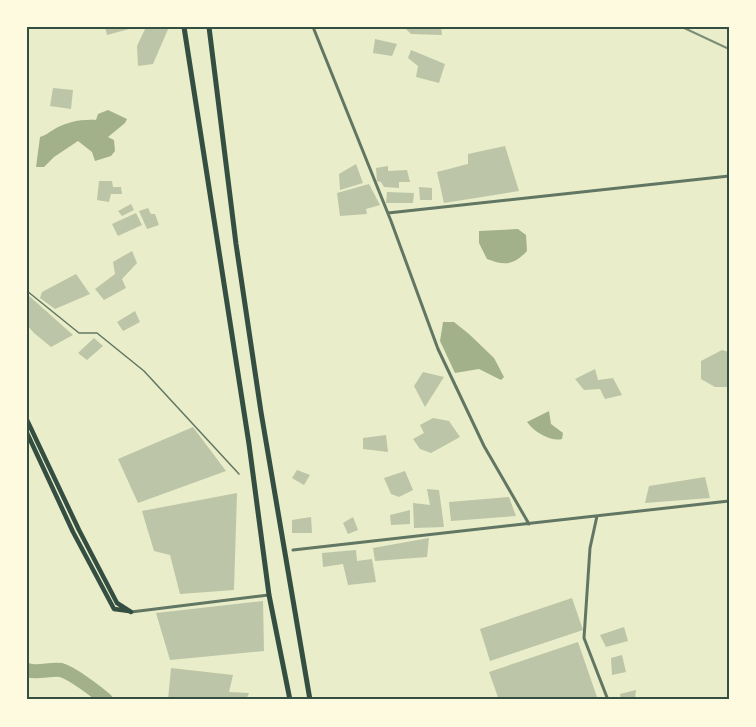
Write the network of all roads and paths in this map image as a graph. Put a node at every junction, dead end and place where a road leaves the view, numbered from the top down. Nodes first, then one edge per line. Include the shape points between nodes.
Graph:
1 (184, 27) edge
2 (209, 27) edge
3 (313, 27) edge
4 (729, 176) edge
5 (388, 213) junction
6 (27, 291) edge
7 (27, 420) edge
8 (27, 433) edge
9 (239, 474) dead end
10 (729, 501) edge
11 (597, 516) junction
12 (529, 524) junction
13 (293, 550) dead end
14 (269, 595) junction
15 (131, 612) junction
16 (290, 700) edge
17 (310, 700) edge
18 (608, 700) edge

1 - 14 main road
2 - 17 main road via 261,412
3 - 5 street
4 - 5 street
5 - 12 street via 438,349 484,446
6 - 9 lane via 79,333 97,333 144,371
7 - 15 main road via 117,603
8 - 15 main road via 114,609
10 - 11 street
11 - 12 street
11 - 18 street via 590,548 585,638
12 - 13 street
14 - 15 street
14 - 16 main road

